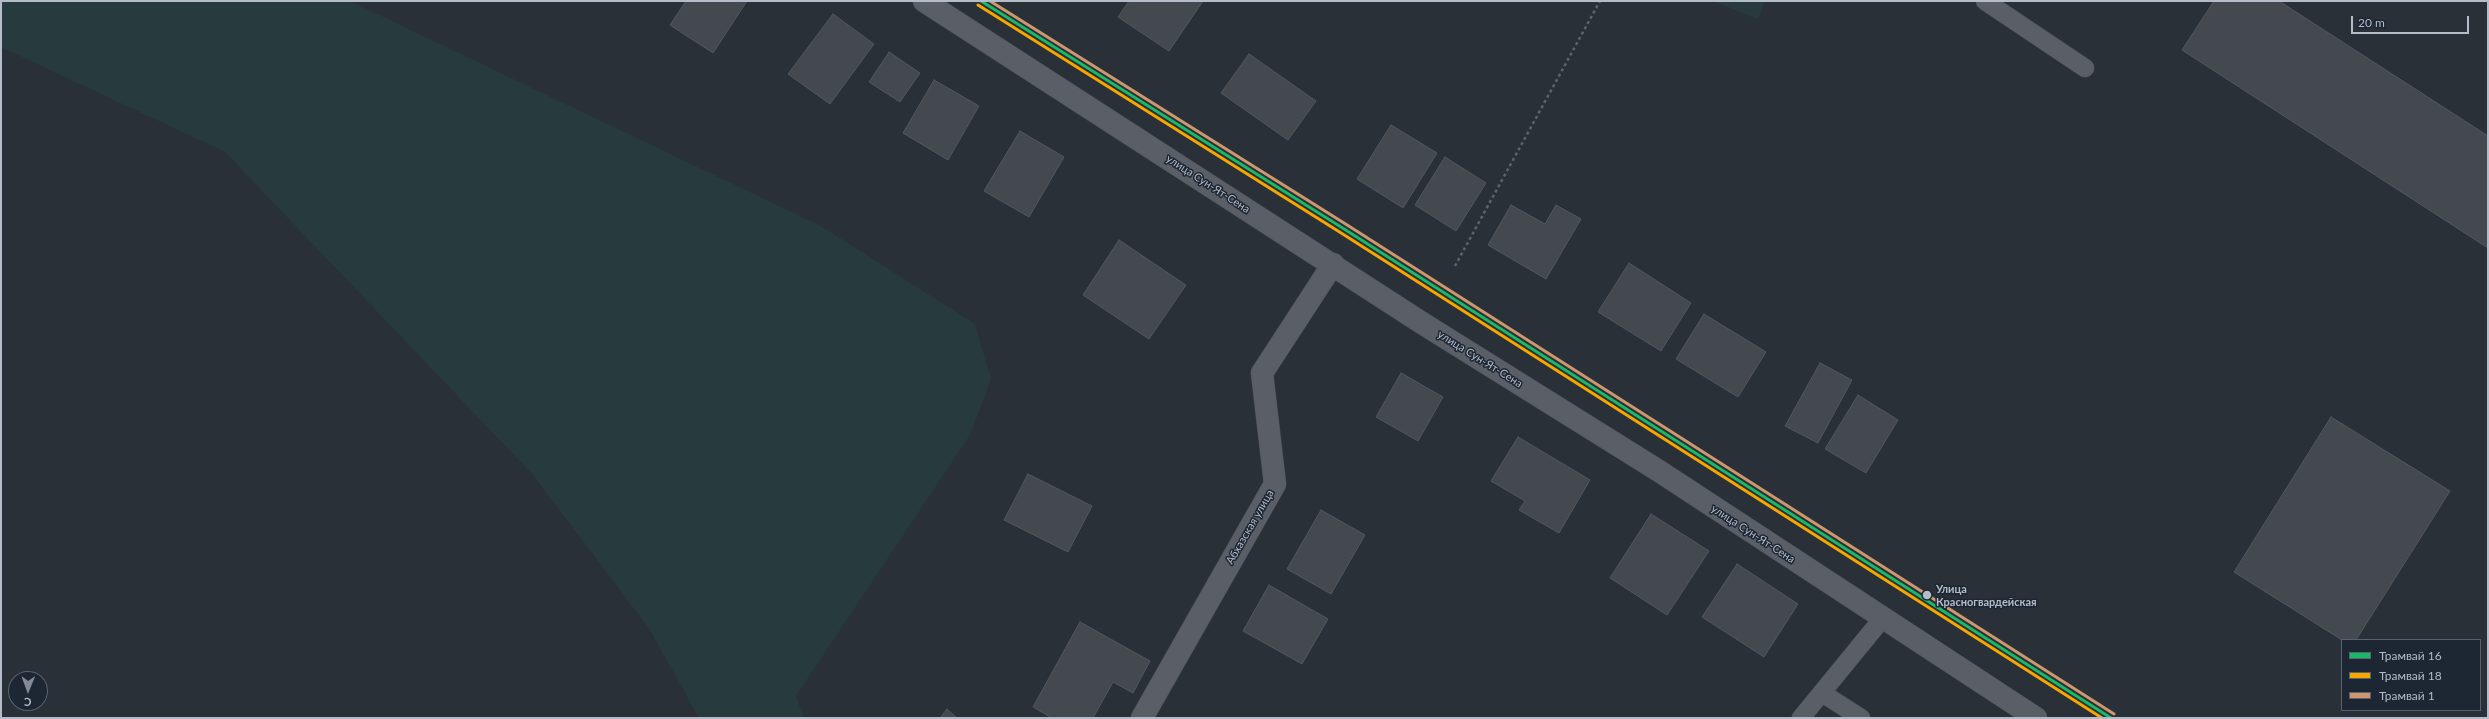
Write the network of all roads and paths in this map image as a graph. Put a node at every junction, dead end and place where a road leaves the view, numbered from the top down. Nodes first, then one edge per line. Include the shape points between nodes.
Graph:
1 (924, 1) edge
2 (1600, 1) edge
3 (1985, 1) edge
4 (2085, 68) dead end
5 (1333, 264) junction
6 (1455, 266) dead end
7 (1882, 619) junction
8 (1822, 693) junction
9 (1142, 718) edge
10 (1801, 718) edge
11 (1861, 718) edge
12 (2036, 718) edge

1 - 5 street, улица Сун-Ят-Сена
2 - 6 path
3 - 4 lane
5 - 7 street, улица Сун-Ят-Сена via 1658,471
5 - 9 street, Абхазская улица via 1262,373 1275,484
7 - 8 lane
7 - 12 street, улица Сун-Ят-Сена
8 - 10 lane
8 - 11 lane

